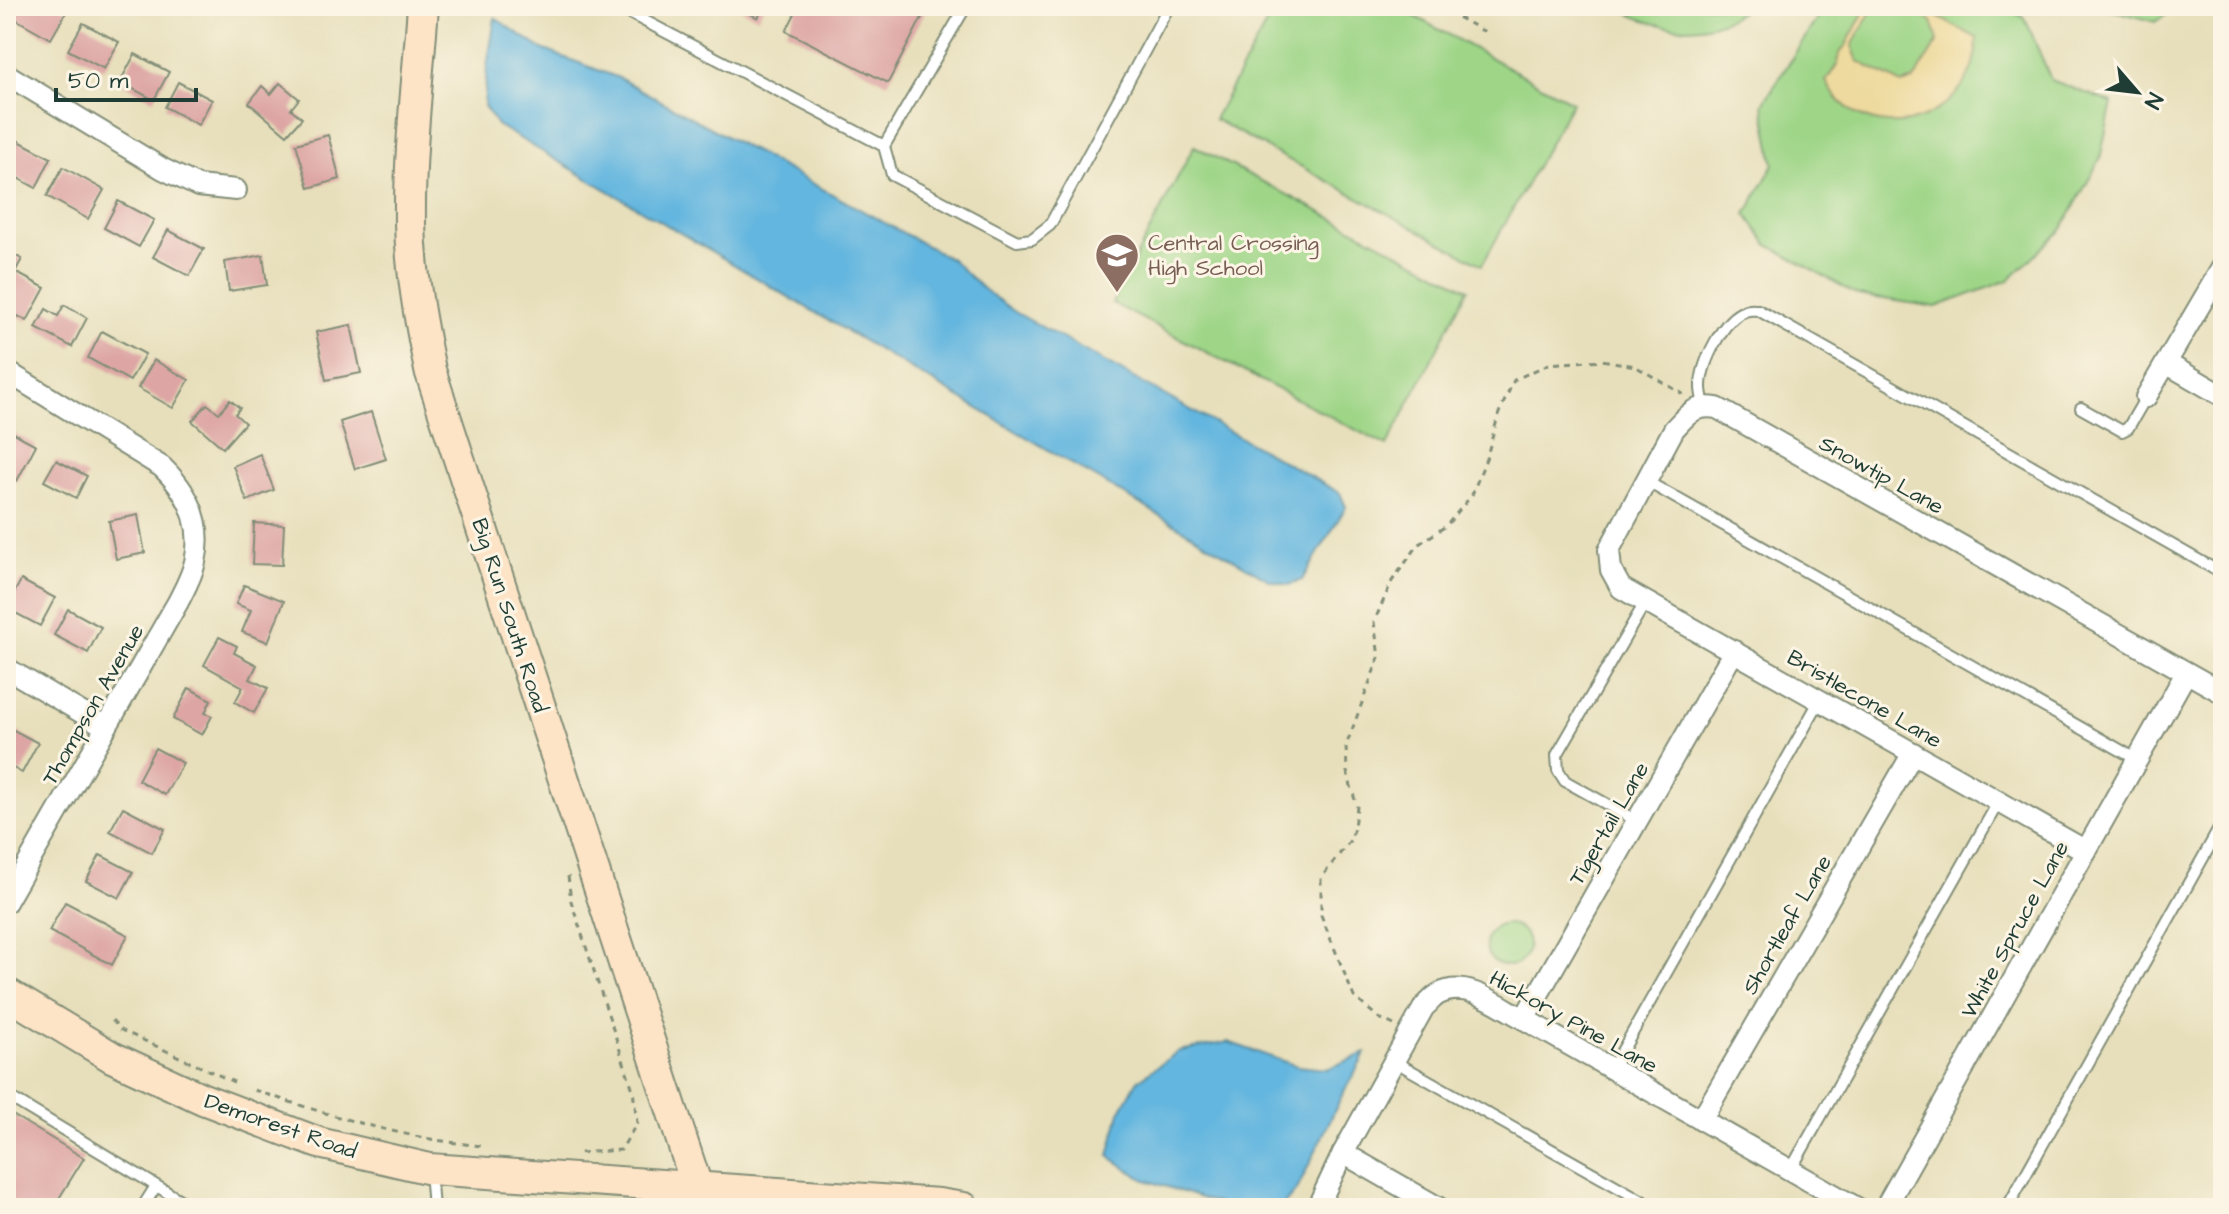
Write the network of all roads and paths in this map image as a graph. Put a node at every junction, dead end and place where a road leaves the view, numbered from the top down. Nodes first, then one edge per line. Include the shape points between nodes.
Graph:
1 (423, 6) edge
2 (616, 6) edge
3 (966, 6) edge
4 (1169, 6) edge
5 (1437, 6) edge
6 (1487, 33) dead end
7 (6, 74) edge
8 (884, 146) junction
9 (236, 190) dead end
10 (2223, 266) edge
11 (2166, 363) junction
12 (6, 371) edge
13 (2223, 396) edge
14 (2146, 397) joint
15 (1704, 406) junction
16 (2081, 408) dead end
17 (1646, 481) junction
18 (2223, 574) edge
19 (1646, 601) junction
20 (1734, 651) junction
21 (6, 668) edge
22 (2186, 673) junction
23 (2223, 693) edge
24 (1820, 700) junction
25 (106, 727) junction
26 (1913, 753) junction
27 (2136, 759) junction
28 (1999, 801) junction
29 (1637, 821) junction
30 (2223, 822) edge
31 (2086, 851) junction
32 (568, 872) dead end
33 (6, 902) edge
34 (6, 993) edge
35 (1524, 1019) junction
36 (112, 1020) dead end
37 (1410, 1032) junction
38 (1394, 1061) junction
39 (1612, 1069) junction
40 (6, 1095) edge
41 (1701, 1120) junction
42 (489, 1147) dead end
43 (1343, 1153) junction
44 (567, 1154) dead end
45 (430, 1169) junction
46 (1790, 1171) junction
47 (156, 1186) junction
48 (700, 1197) edge
49 (142, 1208) edge
50 (193, 1208) edge
51 (433, 1208) edge
52 (964, 1208) edge
53 (1317, 1208) edge
54 (1439, 1208) edge
55 (1655, 1208) edge
56 (1857, 1208) edge
57 (1885, 1208) edge
58 (2007, 1208) edge

1 - 48 street, Big Run South Road via 410,224 430,370
2 - 8 lane
3 - 8 lane
4 - 8 lane via 1050,225 1032,239 1017,241 892,175
5 - 6 path
7 - 9 street via 163,169 198,186
10 - 11 street
11 - 13 street
11 - 14 street
12 - 25 street, Thompson Avenue via 162,467 178,482 197,523 195,565
14 - 16 lane via 2122,431
15 - 17 street via 1674,429
15 - 18 lane via 1701,385 1715,343 1730,321 1758,310
15 - 22 street, Snowtip Lane via 1717,408
15 - 37 path via 1635,366 1602,360 1549,364 1514,380 1472,495 1446,526 1419,544 1392,581 1374,622 1379,657 1346,746 1357,807 1352,838 1321,878 1321,915 1354,997 1379,1018
17 - 19 street, Bristlecone Lane via 1609,550 1611,570 1621,588
17 - 27 lane
19 - 20 street, Bristlecone Lane
19 - 29 lane via 1557,755 1565,781
20 - 24 street, Bristlecone Lane
20 - 29 street, Tigertail Lane
21 - 25 street
22 - 23 street, Snowtip Lane
22 - 27 street, White Spruce Lane
24 - 26 street, Bristlecone Lane
24 - 39 lane
25 - 33 street, Thompson Avenue
26 - 28 street, Bristlecone Lane
26 - 41 street, Shortleaf Lane
27 - 31 street, White Spruce Lane
28 - 31 street, Bristlecone Lane
28 - 46 lane
29 - 35 street, Tigertail Lane
30 - 58 lane
31 - 57 street, White Spruce Lane
32 - 44 path via 571,901 633,1090 637,1123 621,1150
34 - 45 street, Demorest Road via 112,1057 203,1099 319,1143
35 - 37 street, Hickory Pine Lane via 1468,989 1455,989 1438,994 1424,1007
35 - 39 street, Hickory Pine Lane
36 - 42 path via 121,1030 242,1086 442,1143
37 - 38 street, Hickory Pine Lane
38 - 43 street, Hickory Pine Lane
38 - 55 lane
39 - 41 street, Hickory Pine Lane
40 - 47 lane
41 - 46 street, Hickory Pine Lane
43 - 53 street, Hickory Pine Lane
43 - 54 street
45 - 48 street, Demorest Road
45 - 51 lane
46 - 56 street, Hickory Pine Lane
47 - 49 lane
47 - 50 lane
48 - 52 street, Demorest Road

